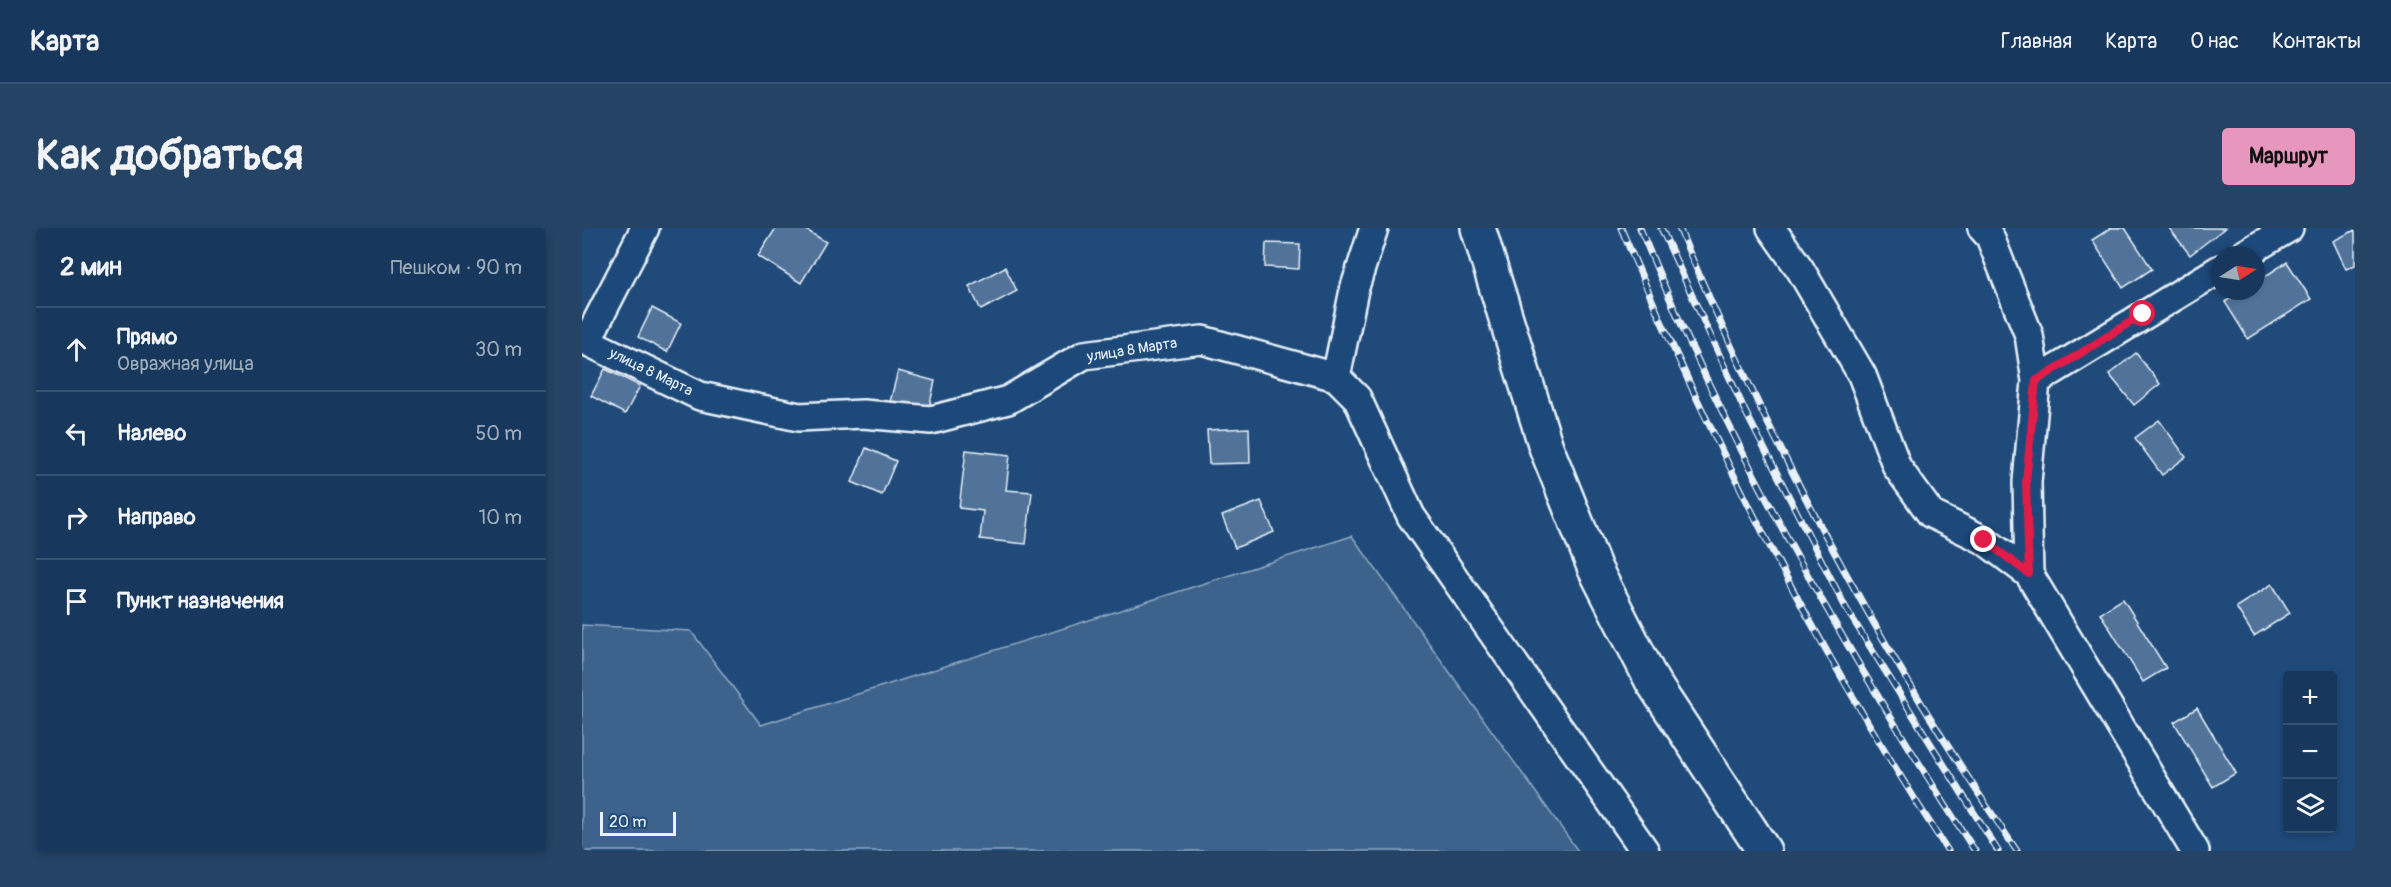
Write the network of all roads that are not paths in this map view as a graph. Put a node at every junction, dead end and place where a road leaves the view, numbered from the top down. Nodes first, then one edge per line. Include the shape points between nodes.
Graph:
1 (645, 228) edge
2 (1374, 228) edge
3 (1478, 228) edge
4 (1771, 228) edge
5 (1982, 228) edge
6 (2289, 228) edge
7 (2258, 246) edge
8 (2211, 274) edge
9 (584, 340) edge
10 (1336, 377) junction
11 (2036, 381) junction
12 (2029, 574) junction
13 (1645, 851) edge
14 (1764, 851) edge
15 (2195, 851) edge

1 - 9 street
2 - 10 street via 1354,290
3 - 14 main road via 1546,447 1595,569 1652,681
4 - 12 street via 1862,375 1896,468 1931,514 1984,540
5 - 11 street via 1990,237 2029,335
6 - 7 street
8 - 11 street
9 - 10 street, улица 8 Марта via 700,396 799,417 863,414 931,420 1008,400 1084,355 1202,340
10 - 13 street via 1358,398 1411,516
11 - 12 street via 2026,482
12 - 15 street

